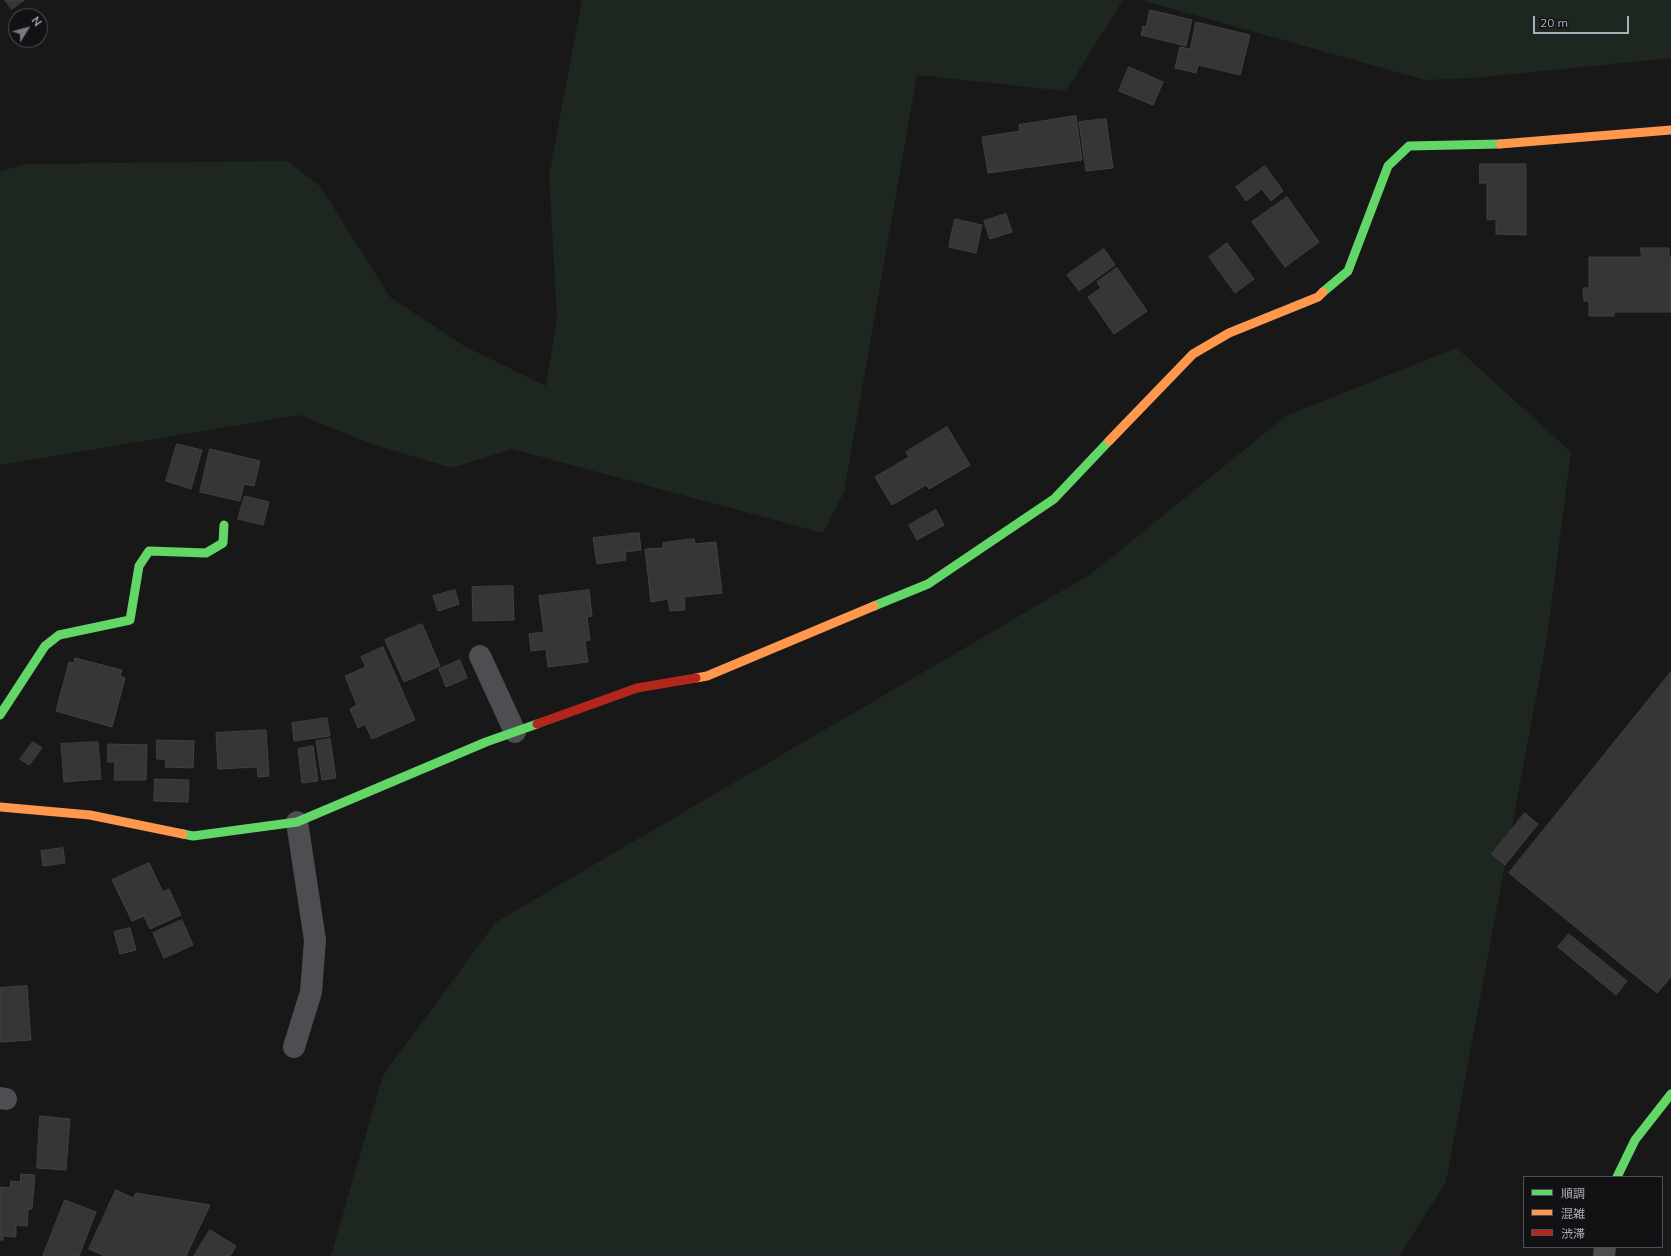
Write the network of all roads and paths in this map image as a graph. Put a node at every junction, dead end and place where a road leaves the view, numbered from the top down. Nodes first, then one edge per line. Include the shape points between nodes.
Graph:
1 (1671, 130) edge
2 (224, 525) dead end
3 (480, 656) dead end
4 (0, 715) edge
5 (515, 732) junction
6 (0, 807) edge
7 (297, 822) junction
8 (294, 1047) dead end
9 (1671, 1094) edge
10 (1617, 1176) edge

1 - 5 street via 1494,145 1409,146 1388,166 1348,271 1318,297 1230,333 1193,354 1054,499 928,584 707,676 637,688
2 - 4 street via 222,543 206,553 149,551 139,566 130,620 59,635 45,646
3 - 5 street
5 - 7 street
6 - 7 street via 90,815 194,836
7 - 8 street via 315,940 311,992
9 - 10 street via 1635,1140

